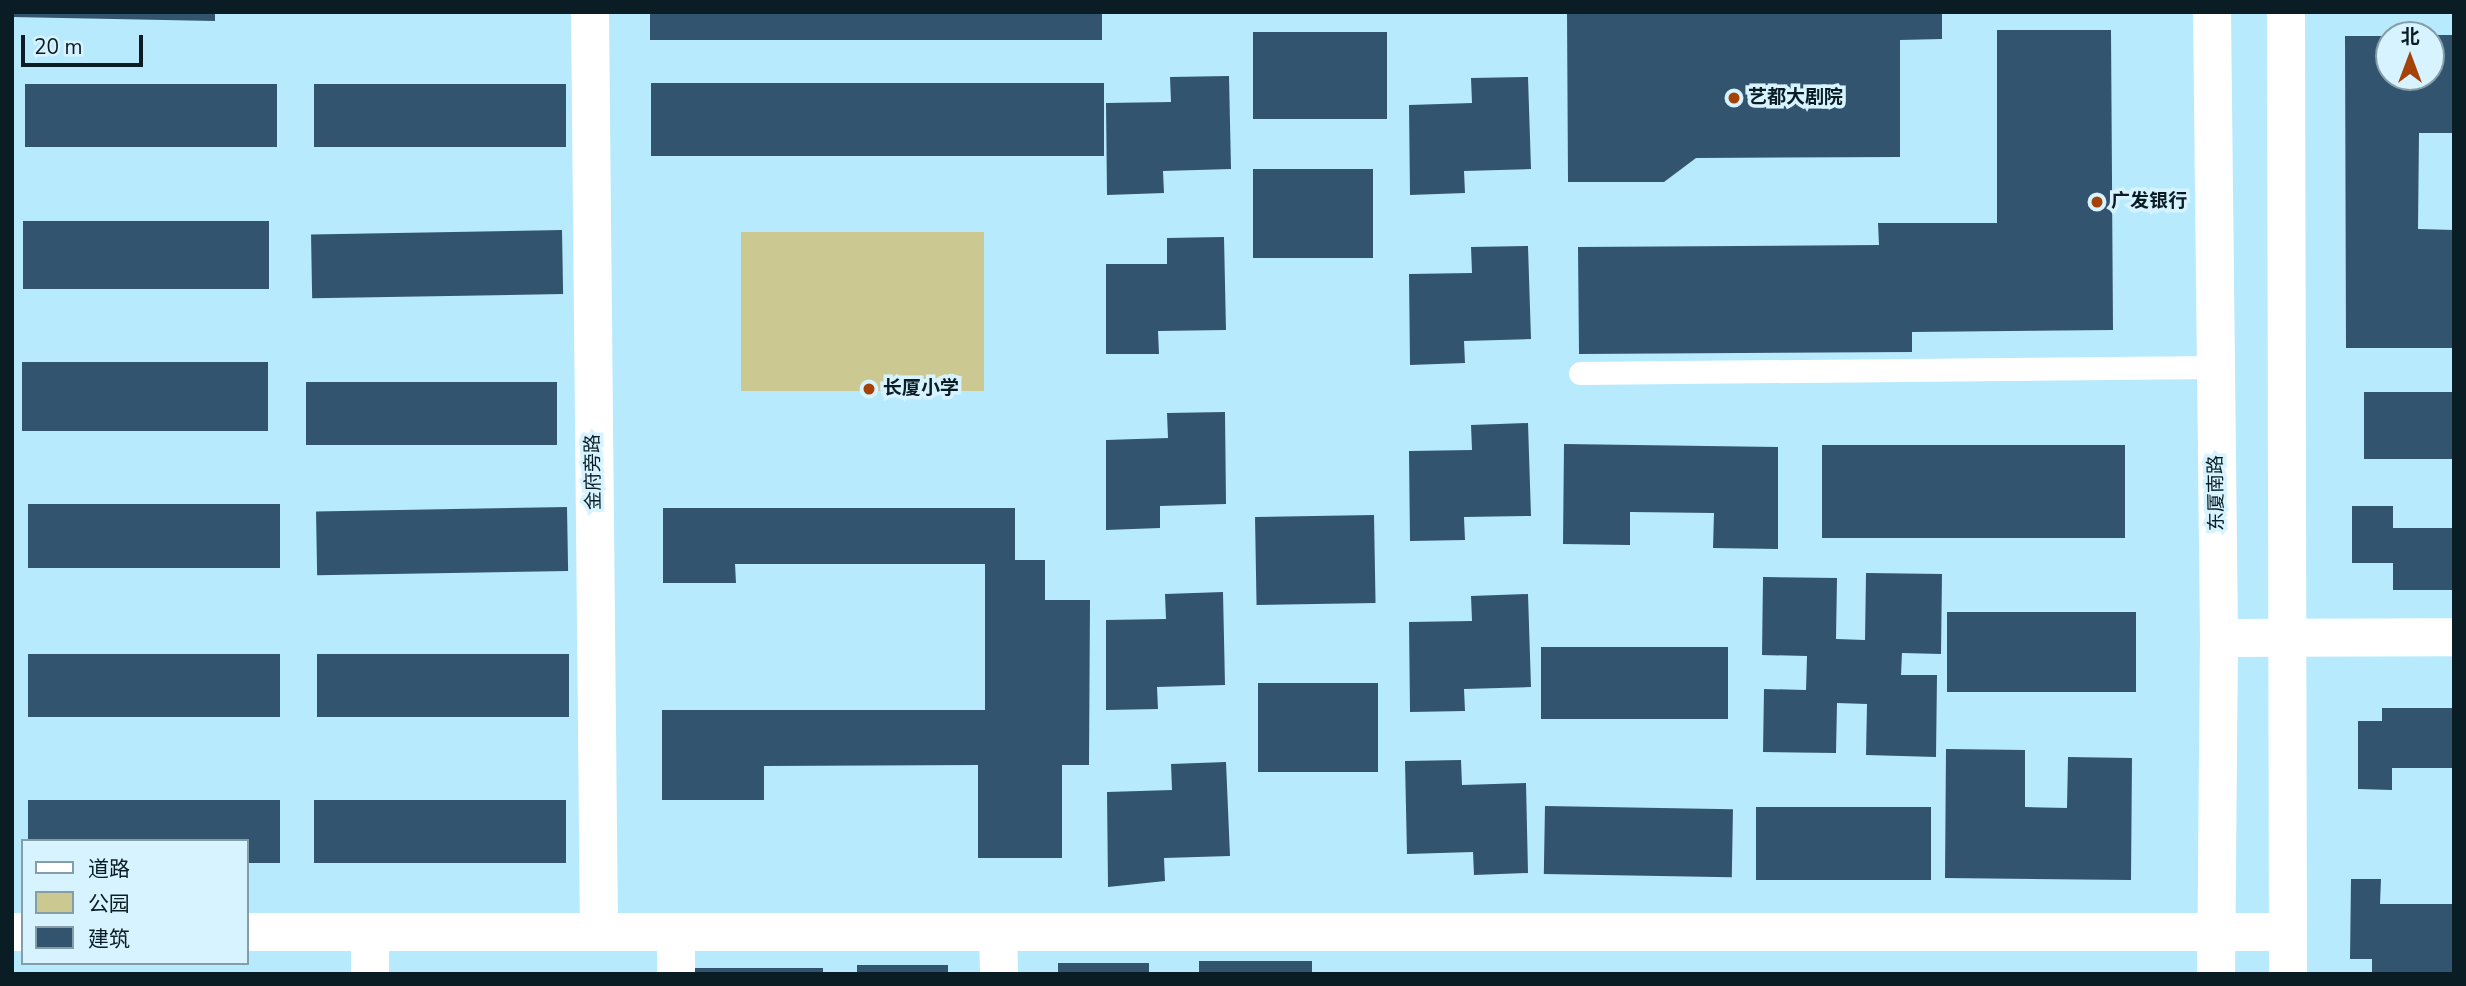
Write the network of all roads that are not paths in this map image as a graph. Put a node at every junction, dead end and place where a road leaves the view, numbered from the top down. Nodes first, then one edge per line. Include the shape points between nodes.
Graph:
1 (590, 12) edge
2 (2212, 12) edge
3 (2286, 12) edge
4 (2216, 367) junction
5 (1580, 373) dead end
6 (2454, 637) edge
7 (2219, 638) junction
8 (2288, 638) junction
9 (248, 932) edge
10 (370, 932) junction
11 (599, 932) junction
12 (676, 932) junction
13 (998, 932) junction
14 (2288, 932) junction
15 (2216, 935) junction
16 (370, 974) edge
17 (676, 974) edge
18 (999, 974) edge
19 (2216, 974) edge
20 (2288, 974) edge

1 - 11 street, 金府旁路
2 - 4 street, 东厦南路
3 - 8 street
4 - 5 lane
4 - 7 street, 东厦南路
6 - 8 street
7 - 8 street
7 - 15 street, 东厦南路
8 - 14 street
9 - 10 street
10 - 11 street
10 - 16 street
11 - 12 street
12 - 13 street
12 - 17 street
13 - 15 street
13 - 18 street
14 - 15 street
14 - 20 street
15 - 19 street, 东厦南路

